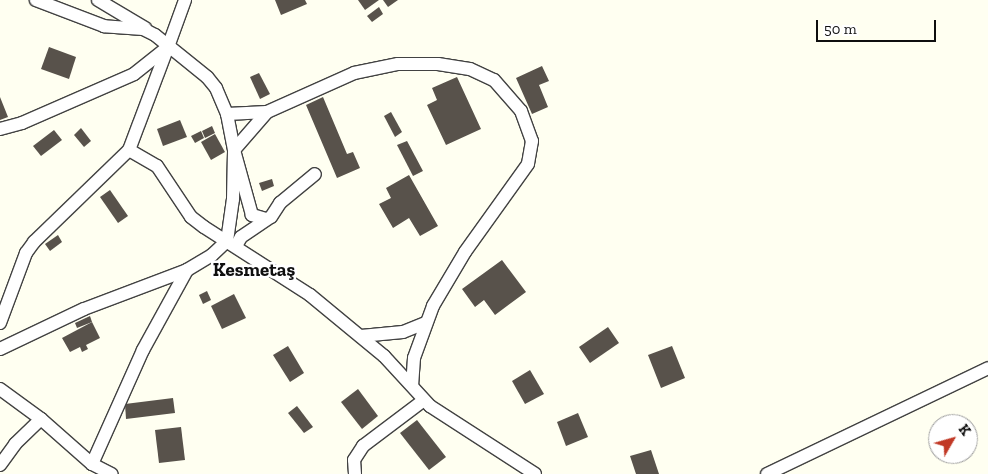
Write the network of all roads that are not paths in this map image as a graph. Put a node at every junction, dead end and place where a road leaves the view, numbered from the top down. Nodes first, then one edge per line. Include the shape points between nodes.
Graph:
1 (36, 0) edge
2 (98, 0) edge
3 (185, 0) edge
4 (156, 35) junction
5 (169, 45) junction
6 (267, 112) junction
7 (227, 114) junction
8 (0, 129) edge
9 (129, 150) junction
10 (234, 150) junction
11 (315, 174) dead end
12 (266, 220) junction
13 (231, 243) junction
14 (187, 270) junction
15 (0, 323) edge
16 (425, 323) junction
17 (361, 336) junction
18 (0, 349) edge
19 (988, 368) edge
20 (412, 385) junction
21 (0, 389) edge
22 (424, 400) junction
23 (41, 419) junction
24 (92, 464) junction
25 (0, 465) edge
26 (112, 474) edge
27 (355, 474) edge
28 (535, 474) edge
29 (767, 474) edge

1 - 4 street via 104,26 143,29
2 - 4 street
3 - 5 street
4 - 5 street
5 - 7 street via 216,88
5 - 8 street via 134,74 22,123
5 - 9 street
6 - 7 street
6 - 10 street
6 - 16 street via 354,73 398,64 470,68 494,80 509,94 529,126 532,140 528,164 451,274
7 - 10 street
9 - 13 street via 158,166 192,217
9 - 15 street via 34,242 26,253
10 - 12 street via 252,215
10 - 13 street
11 - 12 street
12 - 13 street
13 - 14 street
13 - 17 street via 310,295
14 - 18 street via 84,309
14 - 24 street via 142,350
16 - 17 street via 403,332
16 - 20 street via 414,358
17 - 20 street
19 - 29 street
20 - 22 street
21 - 23 street
22 - 27 street via 363,446 354,460
22 - 28 street
23 - 24 street
23 - 25 street via 15,444
24 - 26 street

